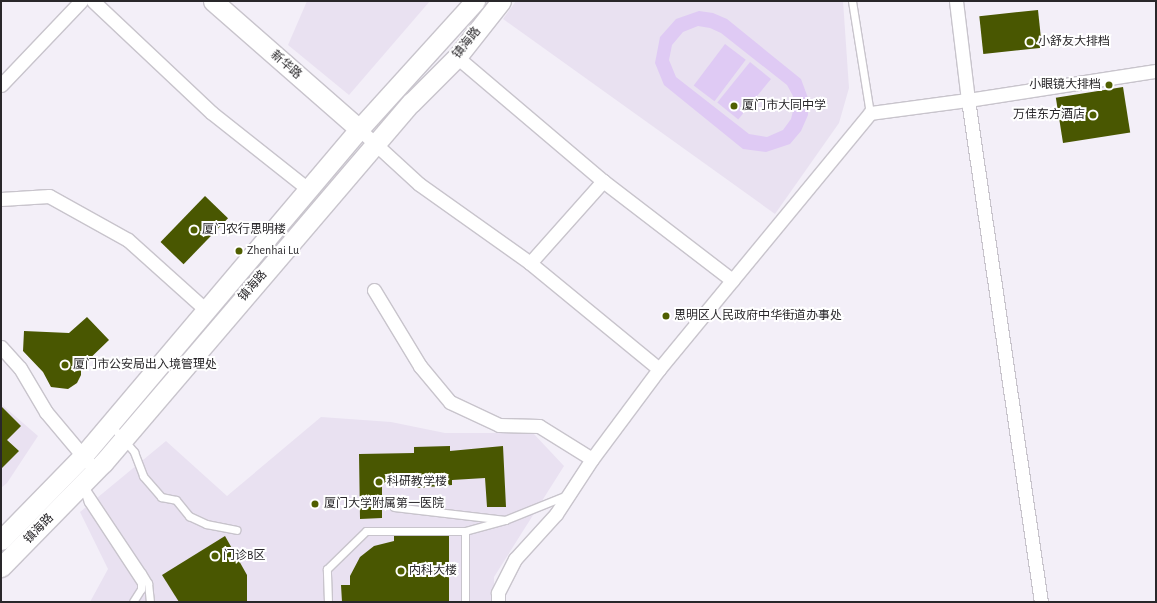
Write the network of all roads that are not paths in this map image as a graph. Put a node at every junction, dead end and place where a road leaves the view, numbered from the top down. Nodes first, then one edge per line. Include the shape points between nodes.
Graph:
1 (81, 1) edge
2 (93, 1) edge
3 (213, 1) edge
4 (475, 1) edge
5 (500, 1) edge
6 (852, 1) edge
7 (956, 1) edge
8 (457, 57) junction
9 (1156, 71) edge
10 (1, 85) edge
11 (968, 100) junction
12 (870, 113) junction
13 (359, 129) junction
14 (377, 144) junction
15 (603, 181) junction
16 (308, 190) junction
17 (1, 199) edge
18 (530, 263) junction
19 (732, 280) junction
20 (374, 290) dead end
21 (206, 310) junction
22 (1, 347) edge
23 (658, 369) junction
24 (110, 424) junction
25 (123, 438) junction
26 (592, 459) junction
27 (78, 473) junction
28 (569, 494) junction
29 (394, 507) dead end
30 (505, 520) junction
31 (236, 530) dead end
32 (465, 531) junction
33 (1, 540) edge
34 (1, 567) edge
35 (133, 602) edge
36 (150, 602) edge
37 (328, 602) edge
38 (465, 602) edge
39 (498, 602) edge
40 (1041, 602) edge

1 - 10 street
2 - 16 street via 212,113
3 - 13 main road, 新华路
4 - 13 main road, 镇海路
5 - 8 main road, 镇海路
6 - 12 lane
7 - 11 street
8 - 14 main road, 镇海路 via 411,104
8 - 15 street
9 - 11 street
11 - 12 street
11 - 40 street
12 - 19 street
13 - 14 street
13 - 16 main road, 镇海路
14 - 18 street via 419,184
14 - 25 main road, 镇海路
15 - 18 street
15 - 19 street
16 - 21 main road, 镇海路
17 - 21 street via 49,196 128,240
18 - 23 street
19 - 23 street
20 - 26 street via 420,366 450,402 499,425 539,426
21 - 24 main road, 镇海路
22 - 27 street via 20,368
23 - 26 street
24 - 25 lane
24 - 27 main road, 镇海路
25 - 27 main road, 镇海路 via 97,470
25 - 31 lane via 134,452 143,476 162,497 176,500 189,516 206,524
26 - 28 street
27 - 33 main road, 镇海路
27 - 34 main road, 镇海路
27 - 35 lane via 88,502 141,583 141,589
27 - 36 lane via 148,583
28 - 30 lane
28 - 39 street via 556,514 515,559 498,593
29 - 30 lane
30 - 32 lane
32 - 37 lane via 366,531 327,569
32 - 38 lane

